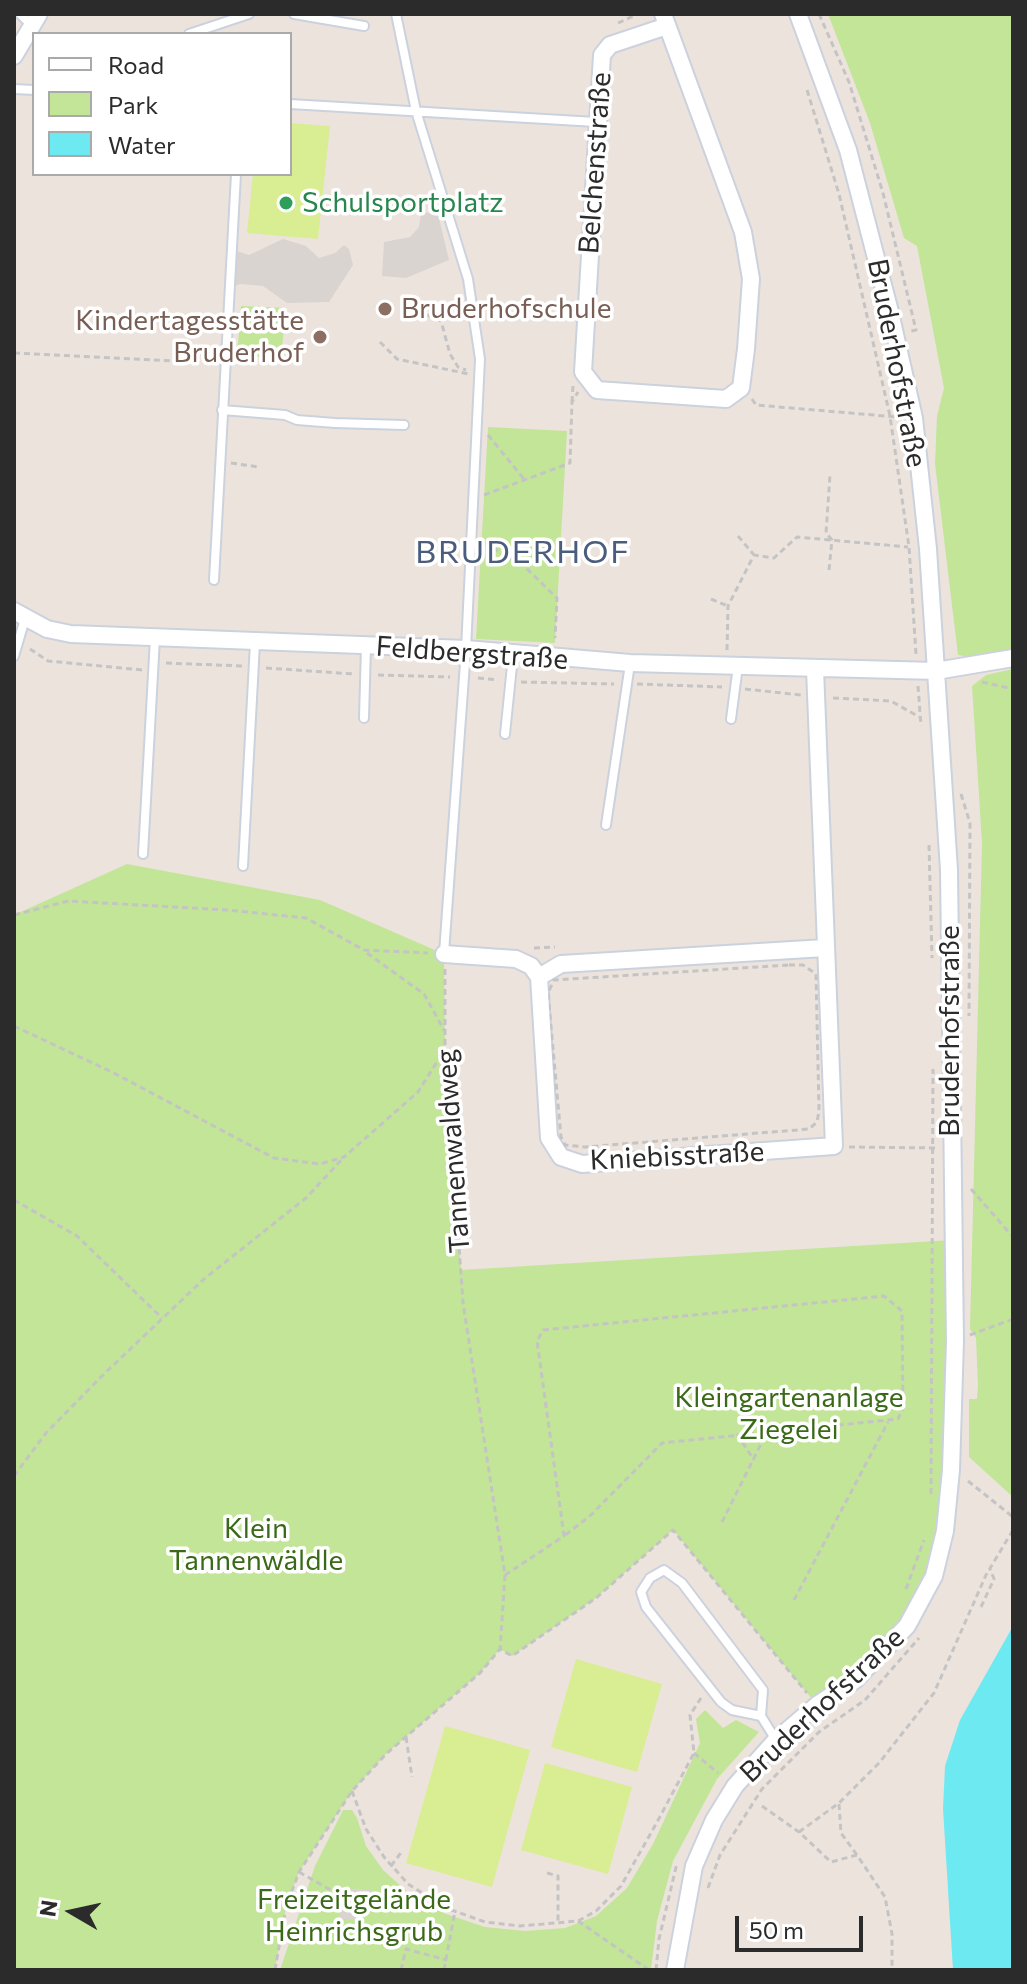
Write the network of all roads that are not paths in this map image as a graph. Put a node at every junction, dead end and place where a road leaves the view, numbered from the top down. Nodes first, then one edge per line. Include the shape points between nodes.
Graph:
1 (249, 14) edge
2 (294, 14) edge
3 (396, 14) edge
4 (798, 14) edge
5 (30, 18) edge
6 (665, 20) edge
7 (364, 26) dead end
8 (195, 32) edge
9 (14, 56) edge
10 (292, 104) edge
11 (416, 111) junction
12 (596, 122) junction
13 (236, 176) edge
14 (222, 410) junction
15 (404, 425) dead end
16 (214, 580) dead end
17 (19, 615) edge
18 (155, 638) junction
19 (255, 643) junction
20 (366, 646) junction
21 (466, 649) junction
22 (14, 656) edge
23 (513, 656) junction
24 (1013, 658) edge
25 (630, 663) junction
26 (732, 666) junction
27 (815, 669) junction
28 (936, 671) junction
29 (364, 718) dead end
30 (731, 719) dead end
31 (505, 734) dead end
32 (606, 825) dead end
33 (143, 854) dead end
34 (243, 866) dead end
35 (825, 948) junction
36 (444, 954) joint
37 (539, 977) junction
38 (761, 1716) junction
39 (776, 1740) junction
40 (675, 1970) edge

1 - 8 lane
2 - 7 lane
3 - 11 lane
4 - 28 street, Bruderhofstraße via 848,150 914,418
5 - 9 street
6 - 12 street, Belchenstraße via 610,45 602,55
6 - 12 street, Belchenstraße via 743,232 751,279 741,388 726,399 597,390 583,372
10 - 11 lane
11 - 12 lane
11 - 21 lane via 468,279 480,375
13 - 14 lane
14 - 15 lane
14 - 16 lane
17 - 18 street, Feldbergstraße via 71,634
17 - 22 lane
18 - 19 street, Feldbergstraße
18 - 33 lane
19 - 20 street, Feldbergstraße
19 - 34 lane
20 - 21 street, Feldbergstraße
20 - 29 lane
21 - 23 street, Feldbergstraße
21 - 36 lane
23 - 25 street, Feldbergstraße
23 - 31 lane
24 - 28 street, Feldbergstraße
25 - 26 street, Feldbergstraße
25 - 32 lane
26 - 27 street, Feldbergstraße
26 - 30 lane
27 - 28 street, Feldbergstraße
27 - 35 street via 812,701
28 - 39 street, Bruderhofstraße via 949,870 955,1341 945,1531 934,1576 907,1626 855,1680 812,1699
35 - 37 street via 561,964
35 - 37 street, Kniebisstraße via 834,1146 582,1164 561,1157 549,1138
36 - 37 street via 516,959
38 - 38 lane via 763,1690 682,1583 664,1570 650,1578 641,1592 646,1607 712,1690 732,1710
38 - 39 lane
39 - 40 street, Bruderhofstraße via 735,1786 714,1820 694,1866

